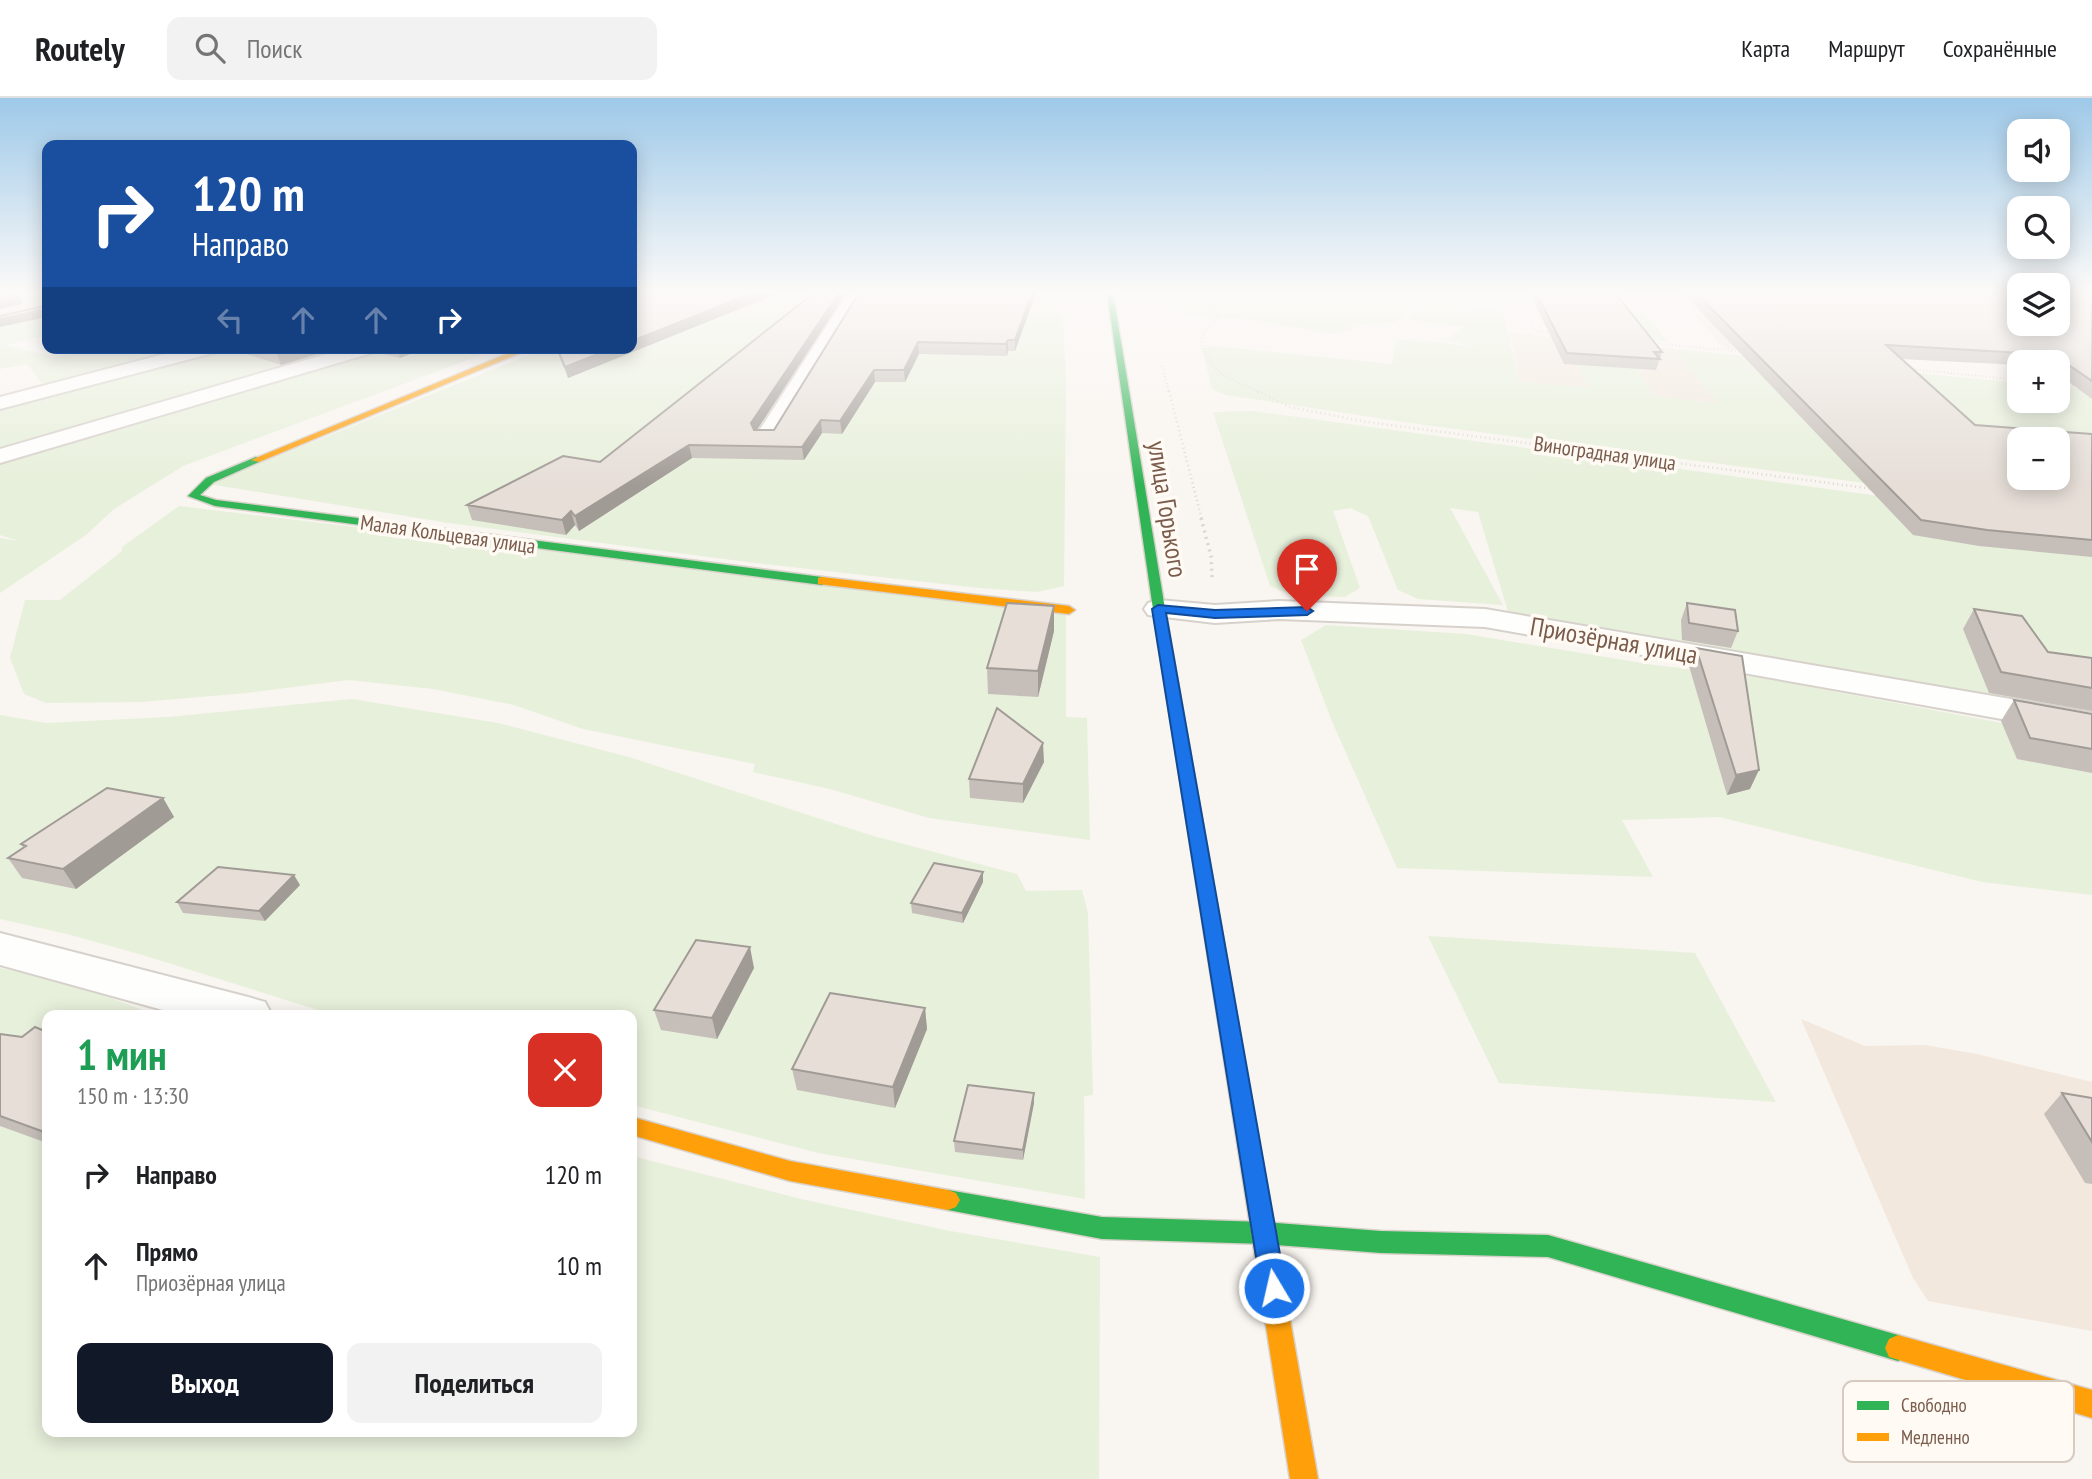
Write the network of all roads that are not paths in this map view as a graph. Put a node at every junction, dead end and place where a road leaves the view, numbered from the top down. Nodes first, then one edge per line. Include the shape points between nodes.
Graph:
1 (174, 357) edge
2 (336, 357) edge
3 (503, 357) edge
4 (816, 357) edge
5 (1120, 357) edge
6 (0, 403) edge
7 (766, 437) edge
8 (0, 456) edge
9 (1158, 609) junction
10 (1069, 610) dead end
11 (2092, 724) edge
12 (0, 949) edge
13 (229, 1010) edge
14 (637, 1127) edge
15 (1265, 1233) junction
16 (2013, 1381) edge
17 (2074, 1399) edge
18 (2092, 1404) edge
19 (1304, 1479) edge

1 - 6 street
2 - 8 street
3 - 10 street, Малая Кольцевая улица via 210,480 193,496 215,503 656,562
4 - 7 street
5 - 9 street, улица Горького
9 - 11 street, Приозёрная улица via 1485,618
9 - 15 street, улица Горького
12 - 13 street
14 - 15 street via 790,1171 1102,1228
15 - 16 street via 1381,1242 1548,1246
15 - 19 street, улица Горького
17 - 18 street

